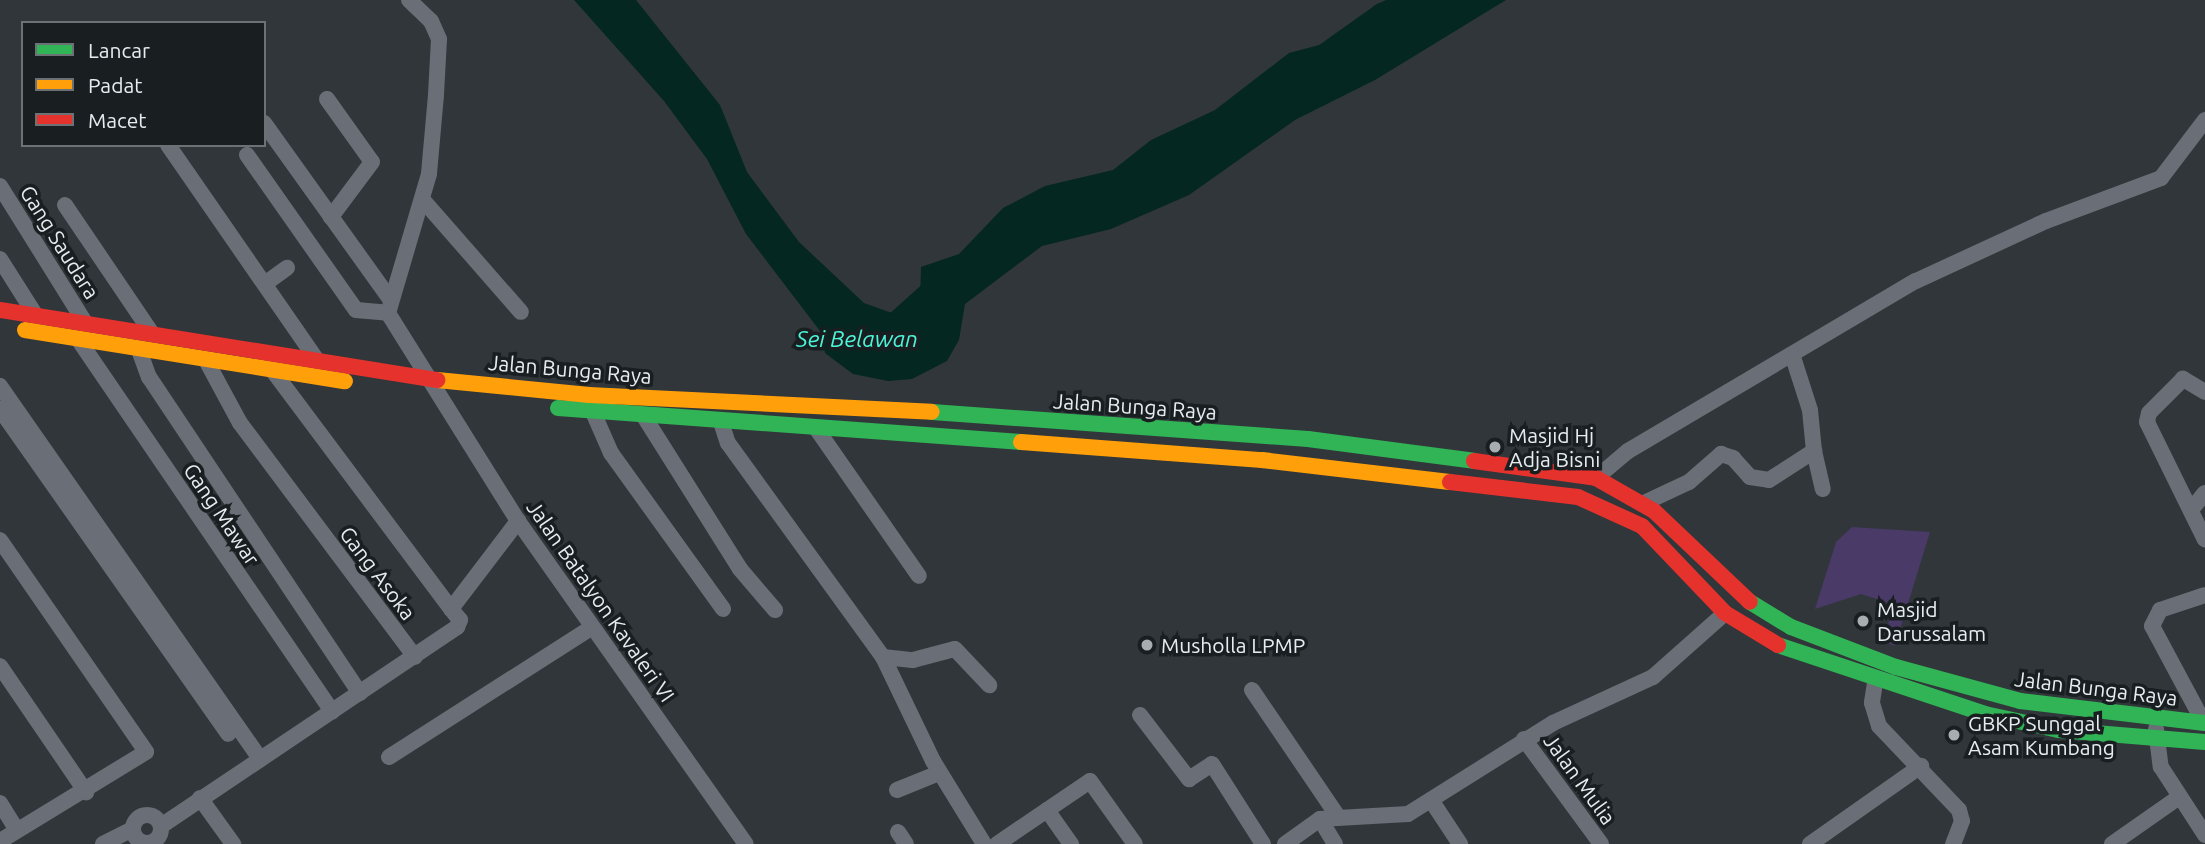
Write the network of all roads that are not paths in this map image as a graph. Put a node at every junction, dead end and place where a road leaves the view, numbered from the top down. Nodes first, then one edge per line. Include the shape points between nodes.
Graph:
1 (409, 0) edge
2 (327, 99) dead end
3 (2205, 120) edge
4 (266, 126) edge
5 (170, 147) edge
6 (247, 155) dead end
7 (0, 186) edge
8 (422, 200) junction
9 (65, 205) dead end
10 (8, 209) edge
11 (331, 217) junction
12 (0, 258) edge
13 (287, 268) dead end
14 (266, 283) junction
15 (389, 306) junction
16 (0, 310) edge
17 (520, 312) dead end
18 (36, 316) junction
19 (84, 321) junction
20 (0, 325) edge
21 (151, 332) junction
22 (78, 339) junction
23 (139, 350) junction
24 (1793, 357) junction
25 (316, 359) junction
26 (207, 362) junction
27 (273, 371) junction
28 (426, 379) junction
29 (0, 386) edge
30 (2205, 392) edge
31 (438, 394) junction
32 (0, 409) edge
33 (593, 412) junction
34 (645, 418) junction
35 (720, 422) junction
36 (816, 428) junction
37 (1814, 451) junction
38 (1596, 478) junction
39 (1823, 489) dead end
40 (2205, 493) edge
41 (1644, 503) junction
42 (2191, 510) junction
43 (518, 521) junction
44 (0, 540) edge
45 (2205, 540) edge
46 (919, 576) dead end
47 (1738, 595) junction
48 (2205, 596) edge
49 (451, 609) junction
50 (723, 609) dead end
51 (775, 610) dead end
52 (1725, 613) junction
53 (592, 627) junction
54 (1841, 646) junction
55 (415, 657) junction
56 (883, 657) junction
57 (0, 666) edge
58 (1835, 668) junction
59 (1875, 683) junction
60 (989, 685) dead end
61 (1252, 691) dead end
62 (360, 693) junction
63 (332, 712) junction
64 (1140, 715) dead end
65 (2157, 716) junction
66 (2204, 723) edge
67 (228, 734) dead end
68 (1524, 739) junction
69 (2155, 741) junction
70 (2205, 742) edge
71 (389, 757) dead end
72 (260, 759) junction
73 (1921, 765) junction
74 (939, 773) junction
75 (897, 790) dead end
76 (86, 792) junction
77 (2179, 797) junction
78 (200, 798) junction
79 (1431, 800) junction
80 (0, 803) edge
81 (1047, 810) junction
82 (1337, 815) junction
83 (1320, 819) junction
84 (161, 826) junction
85 (132, 829) junction
86 (18, 830) junction
87 (2205, 838) edge
88 (0, 841) edge
89 (103, 844) edge
90 (145, 844) edge
91 (233, 844) edge
92 (746, 844) edge
93 (984, 844) edge
94 (997, 844) edge
95 (1071, 844) edge
96 (1135, 844) edge
97 (1263, 844) edge
98 (1285, 844) edge
99 (1335, 844) edge
100 (1460, 844) edge
101 (1601, 844) edge
102 (1810, 844) edge
103 (1953, 844) edge
104 (2112, 844) edge
105 (2200, 844) edge

1 - 8 street via 431,21 439,39 429,174
2 - 11 street via 372,163
3 - 24 street via 2161,178 2046,221 1916,281
4 - 11 street, Jalan Batalyon Kavaleri VI
5 - 14 street
6 - 15 street via 356,310
7 - 10 street, Gang Saudara
8 - 15 street
8 - 17 street
9 - 21 street
10 - 19 street, Gang Saudara
11 - 15 street, Jalan Batalyon Kavaleri VI
12 - 18 street
13 - 14 street
14 - 25 street
15 - 28 street, Jalan Batalyon Kavaleri VI
16 - 18 main road, Jalan Bunga Raya
18 - 19 main road, Jalan Bunga Raya
19 - 21 main road, Jalan Bunga Raya
20 - 22 main road, Jalan Bunga Raya
21 - 25 main road, Jalan Bunga Raya
22 - 23 main road, Jalan Bunga Raya
22 - 63 street, Gang Mawar
23 - 26 main road, Jalan Bunga Raya
23 - 62 street via 149,377
24 - 37 street via 1810,410
24 - 38 street via 1628,451
25 - 28 main road, Jalan Bunga Raya
26 - 27 main road, Jalan Bunga Raya
26 - 55 street, Gang Asoka via 240,423
27 - 31 main road, Jalan Bunga Raya
27 - 49 street
28 - 31 street, Jalan Batalyon Kavaleri VI
28 - 38 main road, Jalan Bunga Raya via 589,395 846,406 1308,439
29 - 72 street
30 - 42 street via 2183,379 2147,417
31 - 33 main road, Jalan Bunga Raya
31 - 43 street, Jalan Batalyon Kavaleri VI
32 - 67 street
33 - 34 main road, Jalan Bunga Raya
33 - 50 street via 611,453
34 - 35 main road, Jalan Bunga Raya
34 - 51 street via 740,569
35 - 36 main road, Jalan Bunga Raya
35 - 56 street via 728,443
36 - 46 street
36 - 52 main road, Jalan Bunga Raya via 903,430 1262,460 1578,497 1642,526
37 - 39 street
37 - 41 street via 1769,480 1750,477 1733,458 1721,454 1689,482
38 - 41 main road, Jalan Bunga Raya
40 - 42 street
41 - 47 main road, Jalan Bunga Raya
42 - 45 street
43 - 49 street, Gang Asoka
43 - 53 street, Jalan Batalyon Kavaleri VI
44 - 76 street via 146,746 144,756
47 - 52 main road
47 - 54 main road, Jalan Bunga Raya via 1791,627
48 - 66 street via 2160,610 2152,626
49 - 55 street, Gang Asoka via 460,624
52 - 58 main road, Jalan Bunga Raya via 1784,648
52 - 68 street via 1653,677
53 - 71 street
53 - 92 street, Jalan Batalyon Kavaleri VI
54 - 58 main road
54 - 65 main road, Jalan Bunga Raya via 1952,685 2020,701
55 - 62 street
56 - 60 street via 913,660 955,649
56 - 74 street
57 - 76 street
58 - 59 main road, Jalan Bunga Raya
59 - 69 main road, Jalan Bunga Raya via 2048,728
59 - 73 street via 1872,703 1879,726
61 - 82 street
62 - 63 street
63 - 72 street
64 - 97 street via 1184,775 1194,778 1212,764
65 - 66 main road, Jalan Bunga Raya
65 - 69 street
68 - 79 street
68 - 101 street, Jalan Mulia
69 - 70 main road, Jalan Bunga Raya
69 - 77 street via 2161,767
72 - 78 street
73 - 102 street
73 - 103 street via 1959,810 1962,821
74 - 75 street
74 - 93 street
76 - 86 street
77 - 87 street
77 - 104 street
78 - 84 street
78 - 91 street
79 - 82 street via 1408,814
79 - 100 street
80 - 86 street
81 - 94 street
81 - 95 street
81 - 96 street via 1090,781
82 - 83 street
83 - 98 street
83 - 99 street
84 - 85 street via 145,815
84 - 90 street via 157,839
85 - 89 street
85 - 90 street
86 - 88 street
87 - 105 street

